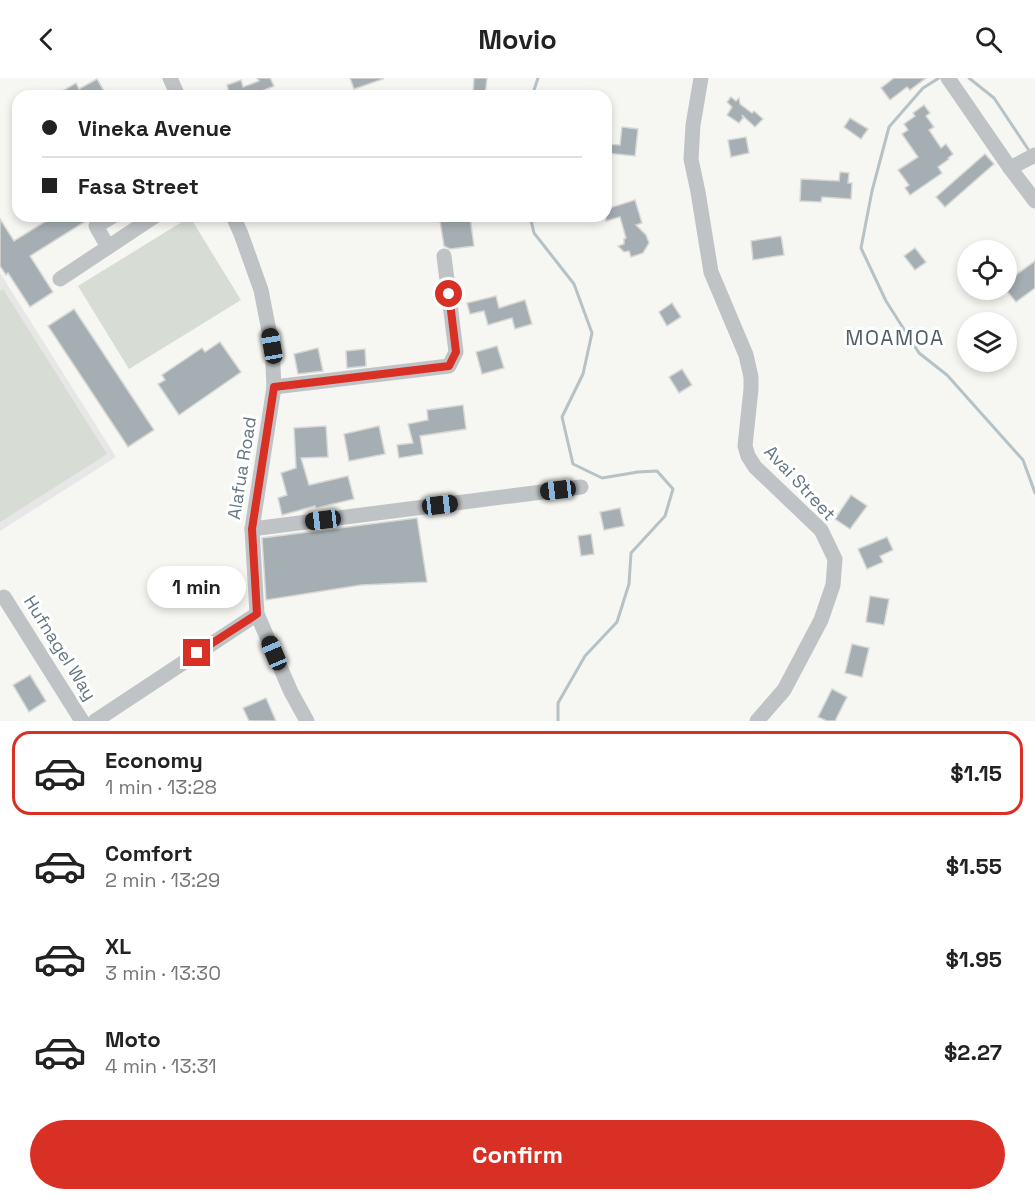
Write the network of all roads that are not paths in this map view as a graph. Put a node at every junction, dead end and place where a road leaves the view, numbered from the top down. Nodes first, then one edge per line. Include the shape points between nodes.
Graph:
1 (701, 78) edge
2 (951, 82) edge
3 (1035, 155) edge
4 (1010, 168) junction
5 (1035, 201) edge
6 (103, 222) edge
7 (146, 222) edge
8 (236, 222) edge
9 (108, 247) junction
10 (444, 256) dead end
11 (60, 279) dead end
12 (274, 387) junction
13 (581, 487) dead end
14 (252, 529) junction
15 (4, 597) dead end
16 (257, 614) junction
17 (82, 721) edge
18 (95, 721) edge
19 (308, 721) edge
20 (757, 721) edge

1 - 20 street, Avai Street via 691,159 711,272 746,355 751,377 745,446 755,467 821,530 835,559 833,585 821,620 784,690
2 - 4 street
3 - 4 street
4 - 5 street
6 - 9 street via 96,226
7 - 9 street
8 - 12 street, Alafua Road via 261,290 272,346
9 - 11 street
10 - 12 street via 456,352 449,366
12 - 14 street, Alafua Road
13 - 14 street
14 - 16 street, Alafua Road
15 - 17 street, Hufnagel Way
16 - 18 street
16 - 19 street, Alafua Road

